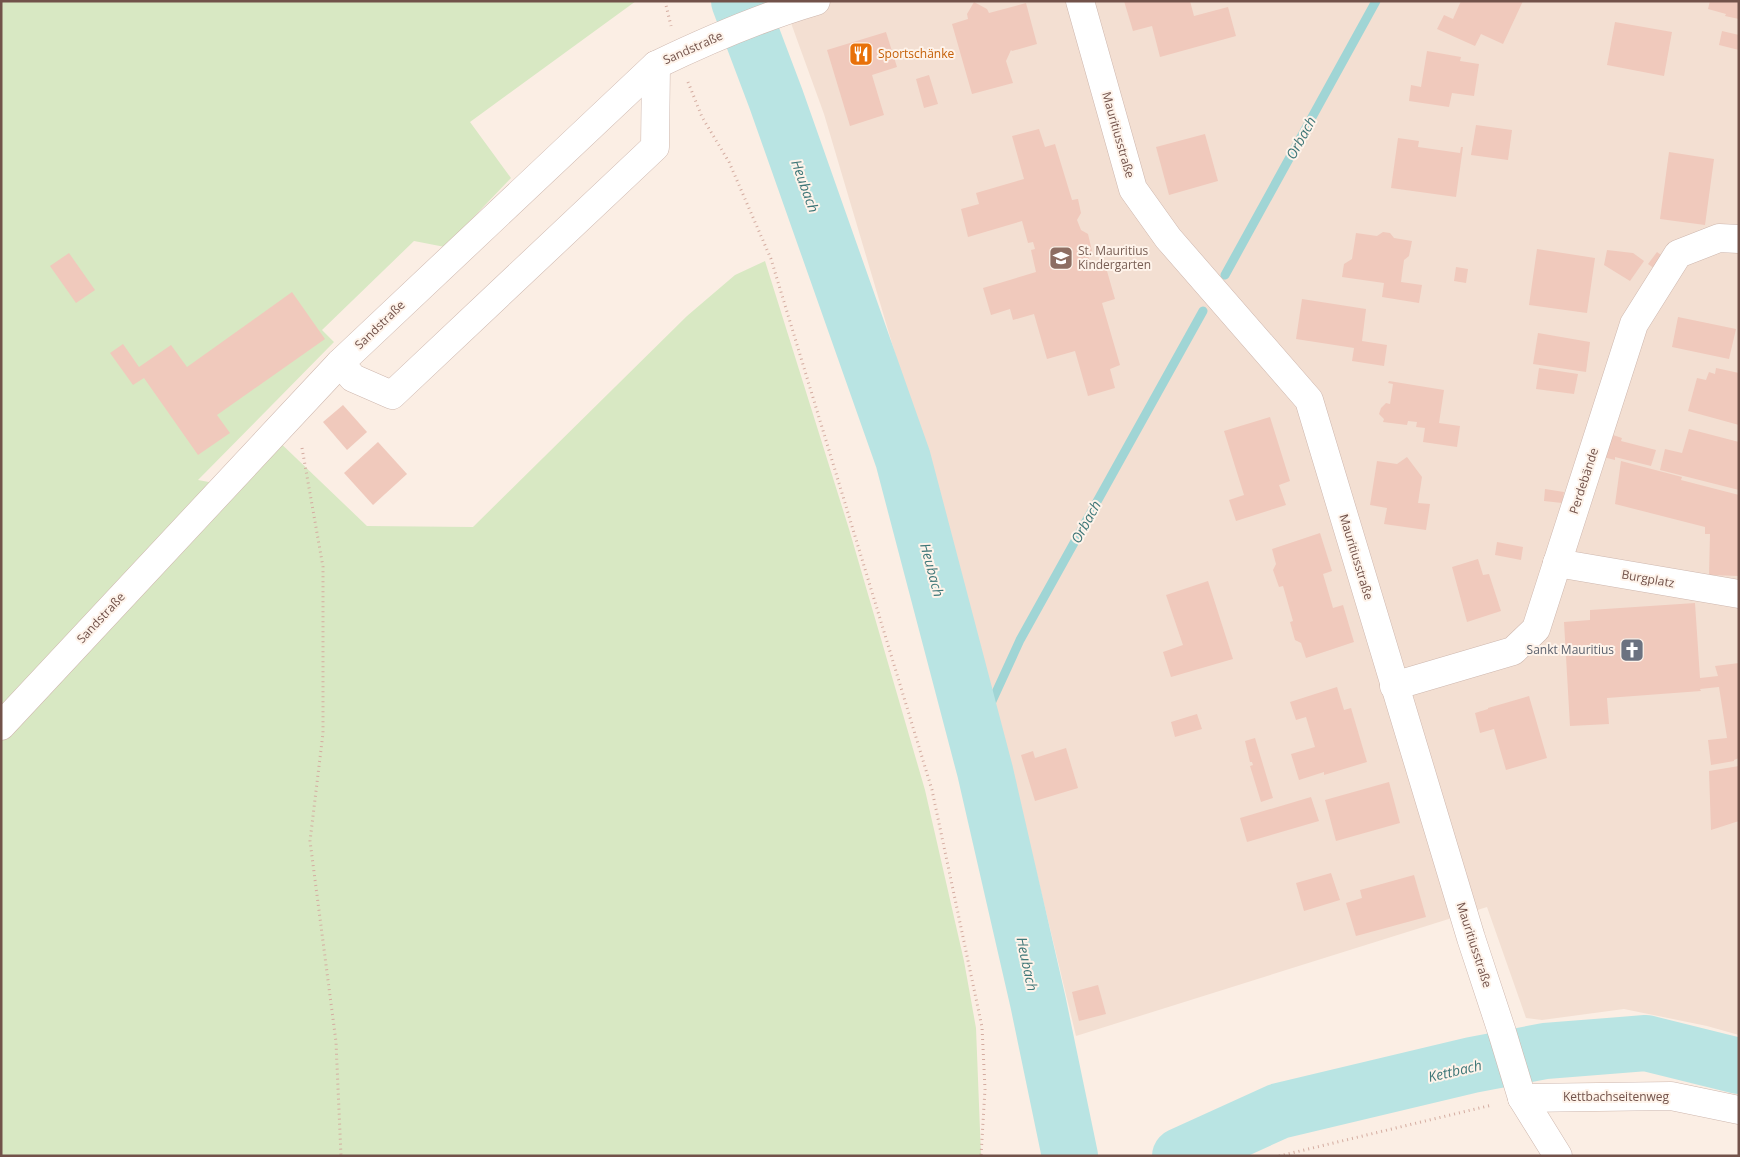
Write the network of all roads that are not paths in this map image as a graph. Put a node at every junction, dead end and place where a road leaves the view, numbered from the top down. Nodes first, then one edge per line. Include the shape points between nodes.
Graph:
1 (1080, 1) edge
2 (803, 5) edge
3 (667, 60) junction
4 (1739, 239) edge
5 (340, 363) junction
6 (1557, 563) junction
7 (1739, 594) edge
8 (1394, 686) junction
9 (1, 726) edge
10 (1520, 1089) junction
11 (1739, 1110) edge
12 (1558, 1156) edge

1 - 8 street, Mauritiusstraße via 1133,189 1168,238 1308,400
2 - 3 street, Sandstraße via 703,42
3 - 5 street, Sandstraße
3 - 5 street via 655,147 392,395 353,378
4 - 6 street, Perdebände via 1718,238 1678,254 1634,324
5 - 9 street, Sandstraße
6 - 7 street, Burgplatz
6 - 8 street, Perdebände via 1536,629 1513,651
8 - 10 street, Mauritiusstraße
10 - 11 street, Kettbachseitenweg via 1671,1096
10 - 12 street, Mauritiusstraße

